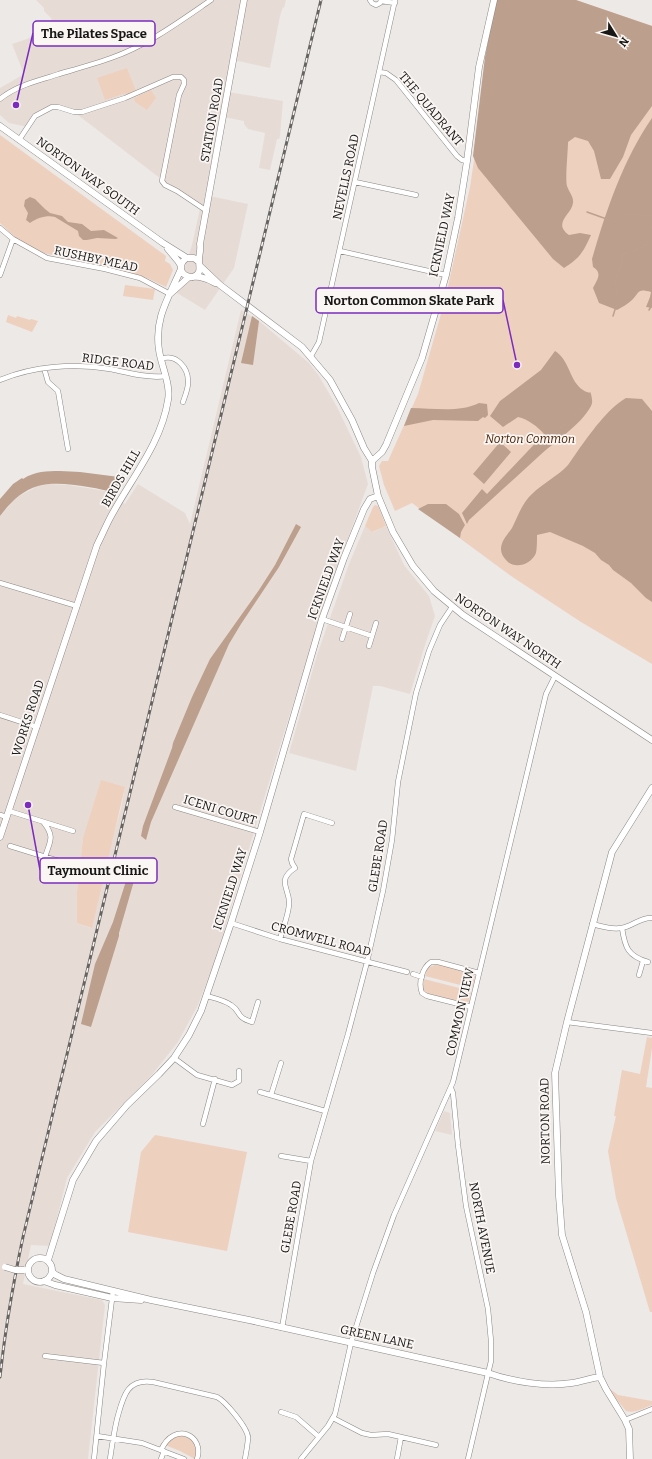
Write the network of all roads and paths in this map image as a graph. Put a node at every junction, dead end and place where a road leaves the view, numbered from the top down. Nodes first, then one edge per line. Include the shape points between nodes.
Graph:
1 (211, 0) edge
2 (244, 0) edge
3 (370, 0) edge
4 (494, 0) edge
5 (381, 1) edge
6 (395, 2) edge
7 (379, 72) junction
8 (0, 99) edge
9 (0, 126) edge
10 (19, 140) junction
11 (467, 161) junction
12 (355, 182) junction
13 (416, 195) dead end
14 (207, 211) junction
15 (0, 228) edge
16 (14, 239) junction
17 (163, 243) junction
18 (200, 244) junction
19 (340, 252) junction
20 (188, 258) junction
21 (200, 264) junction
22 (181, 268) junction
23 (0, 275) edge
24 (446, 275) junction
25 (191, 277) junction
26 (220, 285) junction
27 (170, 294) junction
28 (311, 356) junction
29 (161, 359) junction
30 (44, 368) junction
31 (165, 376) junction
32 (0, 380) edge
33 (183, 402) dead end
34 (68, 449) dead end
35 (372, 462) junction
36 (378, 496) junction
37 (0, 583) edge
38 (77, 606) junction
39 (452, 607) junction
40 (350, 614) dead end
41 (322, 620) junction
42 (376, 623) dead end
43 (346, 627) junction
44 (372, 636) junction
45 (342, 639) dead end
46 (369, 646) dead end
47 (555, 676) junction
48 (0, 715) edge
49 (37, 727) junction
50 (652, 740) edge
51 (652, 788) edge
52 (175, 807) dead end
53 (8, 814) junction
54 (0, 815) edge
55 (44, 822) junction
56 (332, 822) dead end
57 (73, 831) dead end
58 (260, 832) junction
59 (0, 837) edge
60 (10, 846) dead end
61 (45, 857) junction
62 (78, 867) dead end
63 (652, 918) edge
64 (231, 923) junction
65 (592, 924) junction
66 (622, 928) junction
67 (280, 938) junction
68 (367, 962) junction
69 (407, 972) dead end
70 (479, 973) junction
71 (413, 974) dead end
72 (639, 975) dead end
73 (422, 977) junction
74 (207, 996) junction
75 (258, 1002) dead end
76 (471, 1007) junction
77 (567, 1022) junction
78 (652, 1033) edge
79 (174, 1058) junction
80 (280, 1063) dead end
81 (239, 1071) dead end
82 (215, 1079) junction
83 (451, 1088) junction
84 (260, 1092) dead end
85 (271, 1095) junction
86 (324, 1111) junction
87 (203, 1124) dead end
88 (281, 1156) dead end
89 (311, 1161) junction
90 (48, 1260) junction
91 (2, 1267) edge
92 (26, 1270) junction
93 (52, 1272) junction
94 (44, 1282) junction
95 (113, 1291) junction
96 (112, 1298) junction
97 (151, 1300) junction
98 (282, 1328) junction
99 (351, 1343) junction
100 (45, 1356) dead end
101 (104, 1363) junction
102 (488, 1373) junction
103 (600, 1376) junction
104 (652, 1409) edge
105 (281, 1412) dead end
106 (333, 1418) junction
107 (625, 1420) junction
108 (97, 1436) junction
109 (113, 1437) junction
110 (319, 1437) junction
111 (401, 1437) junction
112 (436, 1445) dead end
113 (163, 1450) junction
114 (94, 1459) edge
115 (110, 1459) edge
116 (161, 1459) edge
117 (184, 1459) edge
118 (197, 1459) edge
119 (245, 1459) edge
120 (300, 1459) edge
121 (397, 1459) edge
122 (468, 1459) edge
123 (630, 1459) edge

1 - 8 street via 140,46 20,87
2 - 14 street, STATION ROAD
3 - 5 street via 375,5
4 - 11 street, ICKNIELD WAY via 479,67
5 - 6 street
6 - 7 street, NEVELLS ROAD
7 - 11 street, THE QUADRANT via 386,73 396,80 457,156
7 - 12 street, NEVELLS ROAD
9 - 10 street, NORTON WAY SOUTH
10 - 14 street via 35,116 52,107 82,112 125,98 173,77 181,77 184,84 178,96 162,181
10 - 17 street, NORTON WAY SOUTH
11 - 24 street, ICKNIELD WAY
12 - 13 street
12 - 19 street, NEVELLS ROAD
14 - 18 street, STATION ROAD
15 - 16 street, RUSHBY MEAD
16 - 23 street
16 - 27 street, RUSHBY MEAD via 47,258 140,278
17 - 20 street, NORTON WAY SOUTH
17 - 22 street, NORTON WAY SOUTH
18 - 20 street, STATION ROAD
18 - 21 street, STATION ROAD
19 - 24 street
19 - 28 street, NEVELLS ROAD via 319,342
20 - 21 street via 194,258
20 - 22 street via 182,263
21 - 25 street via 199,272
21 - 26 street, NORTON WAY NORTH
22 - 25 street via 184,274
22 - 27 street, BIRDS HILL
24 - 35 street, ICKNIELD WAY via 416,375 386,445
25 - 26 street, NORTON WAY NORTH via 204,278
25 - 27 street, BIRDS HILL
26 - 28 street, NORTON WAY NORTH via 294,340
27 - 29 street, BIRDS HILL via 159,319 158,342
28 - 35 street, NORTON WAY NORTH via 339,394
29 - 31 street, BIRDS HILL
29 - 33 street via 173,358 186,370 188,383
30 - 31 street, RIDGE ROAD via 81,366 148,376
30 - 32 street, RIDGE ROAD
30 - 34 street via 48,382 58,391
31 - 38 street, BIRDS HILL via 168,399 160,428 106,526
35 - 36 street, NORTON WAY NORTH
36 - 39 street, NORTON WAY NORTH via 396,538 413,566 434,591
36 - 41 street, ICKNIELD WAY via 370,500 364,509
37 - 38 street
38 - 49 street, WORKS ROAD
39 - 47 street, NORTON WAY NORTH
39 - 68 street, GLEBE ROAD via 440,625 429,651 416,693 398,782 392,840
40 - 43 street
41 - 43 street
41 - 58 street, ICKNIELD WAY
42 - 44 street
43 - 44 street
43 - 45 street
44 - 46 street
47 - 50 street, NORTON WAY NORTH
47 - 70 street, COMMON VIEW via 546,694
48 - 49 street
49 - 53 street, WORKS ROAD
51 - 65 street, NORTON ROAD via 612,852
52 - 58 street, ICENI COURT
53 - 54 street
53 - 55 street
53 - 59 street, WORKS ROAD
55 - 57 street
55 - 61 street via 52,835
56 - 67 street via 304,814 291,859 295,868 289,873 284,885 289,903
58 - 64 street, ICKNIELD WAY
60 - 61 street
61 - 62 street
63 - 66 street
64 - 67 street, CROMWELL ROAD
64 - 74 street, ICKNIELD WAY
65 - 66 street
65 - 77 street, NORTON ROAD
66 - 72 street via 631,953 636,958 646,961
67 - 68 street, CROMWELL ROAD
68 - 69 street, CROMWELL ROAD
68 - 86 street, GLEBE ROAD
70 - 73 street via 431,962 425,968
70 - 76 street, COMMON VIEW
71 - 73 street
73 - 76 street via 422,993
74 - 75 street via 230,1004 243,1020 252,1022
74 - 79 street, ICKNIELD WAY via 189,1035
76 - 83 street, COMMON VIEW
77 - 78 street
77 - 103 street, NORTON ROAD via 555,1073 562,1235 586,1312
79 - 82 street via 197,1075
79 - 90 street, ICKNIELD WAY via 127,1105 96,1141 73,1180
80 - 85 street
81 - 82 street via 239,1081 232,1085
82 - 87 street
83 - 99 street, COMMON VIEW via 394,1215
83 - 102 street, NORTH AVENUE via 466,1206 488,1309 491,1341
84 - 85 street
85 - 86 street
86 - 89 street, GLEBE ROAD
88 - 89 street
89 - 98 street, GLEBE ROAD
90 - 92 street via 36,1258
90 - 93 street
91 - 92 street, bridge
92 - 94 street, GREEN LANE via 34,1280
93 - 94 street
93 - 95 street, GREEN LANE via 64,1278
94 - 96 street, GREEN LANE
95 - 96 street
95 - 97 street, GREEN LANE
96 - 97 street, GREEN LANE
96 - 101 street
97 - 98 street, GREEN LANE
98 - 99 street, GREEN LANE
99 - 102 street, GREEN LANE
99 - 106 street, COMMON VIEW
100 - 101 street
101 - 108 street
102 - 103 street, GREEN LANE via 539,1384 572,1383
102 - 122 street, NORTH AVENUE
103 - 107 street, NORTON ROAD
104 - 107 street
105 - 110 street via 296,1417
106 - 110 street
106 - 111 street via 362,1433
107 - 123 street, NORTON ROAD via 630,1436
108 - 109 street
108 - 114 street
109 - 113 street
109 - 115 street
109 - 119 street via 126,1392 140,1382 153,1382 216,1396 229,1406 247,1433
110 - 120 street
111 - 112 street
111 - 121 street
113 - 116 street
113 - 117 street
113 - 118 street via 170,1437 178,1433 184,1434 192,1437 197,1444

